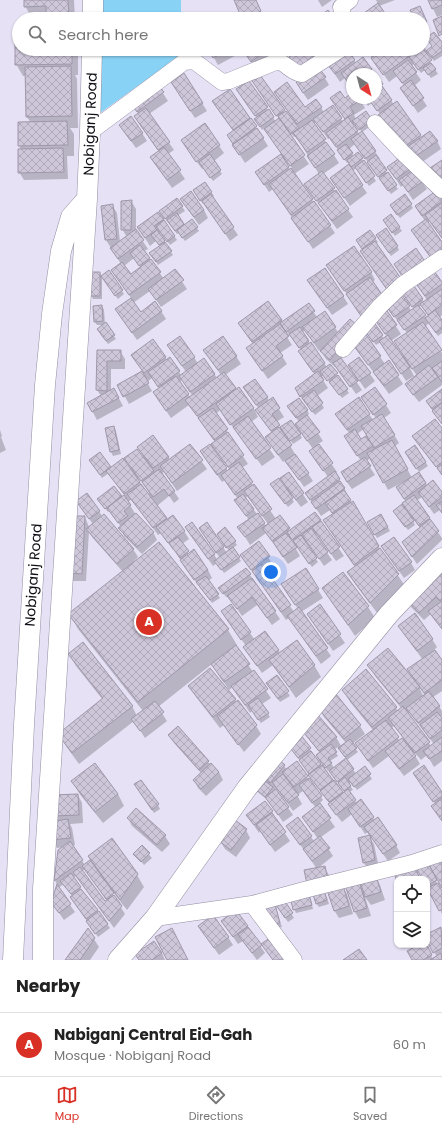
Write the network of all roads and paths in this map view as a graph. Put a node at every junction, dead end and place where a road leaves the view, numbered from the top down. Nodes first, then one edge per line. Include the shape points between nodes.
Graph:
1 (93, 0) edge
2 (350, 0) edge
3 (93, 12) edge
4 (342, 12) edge
5 (92, 56) edge
6 (330, 56) edge
7 (376, 123) dead end
8 (90, 132) junction
9 (442, 190) edge
10 (87, 199) junction
11 (442, 258) edge
12 (343, 349) dead end
13 (442, 558) edge
14 (442, 853) edge
15 (252, 904) junction
16 (155, 918) junction
17 (13, 960) edge
18 (43, 960) edge
19 (118, 960) edge
20 (294, 960) edge

1 - 3 main road
2 - 4 street via 341,7
5 - 8 main road, Nobiganj Road
6 - 8 street via 302,74 297,74 278,62 222,82 194,61 184,62
7 - 9 street
8 - 10 main road, Nobiganj Road
10 - 17 main road, Nobiganj Road via 71,217 61,251 45,384 24,725
10 - 18 main road, Nobiganj Road via 43,889
11 - 12 street via 402,285
13 - 16 main road via 389,614 247,788
14 - 15 street
15 - 16 street
15 - 20 street
16 - 19 main road

